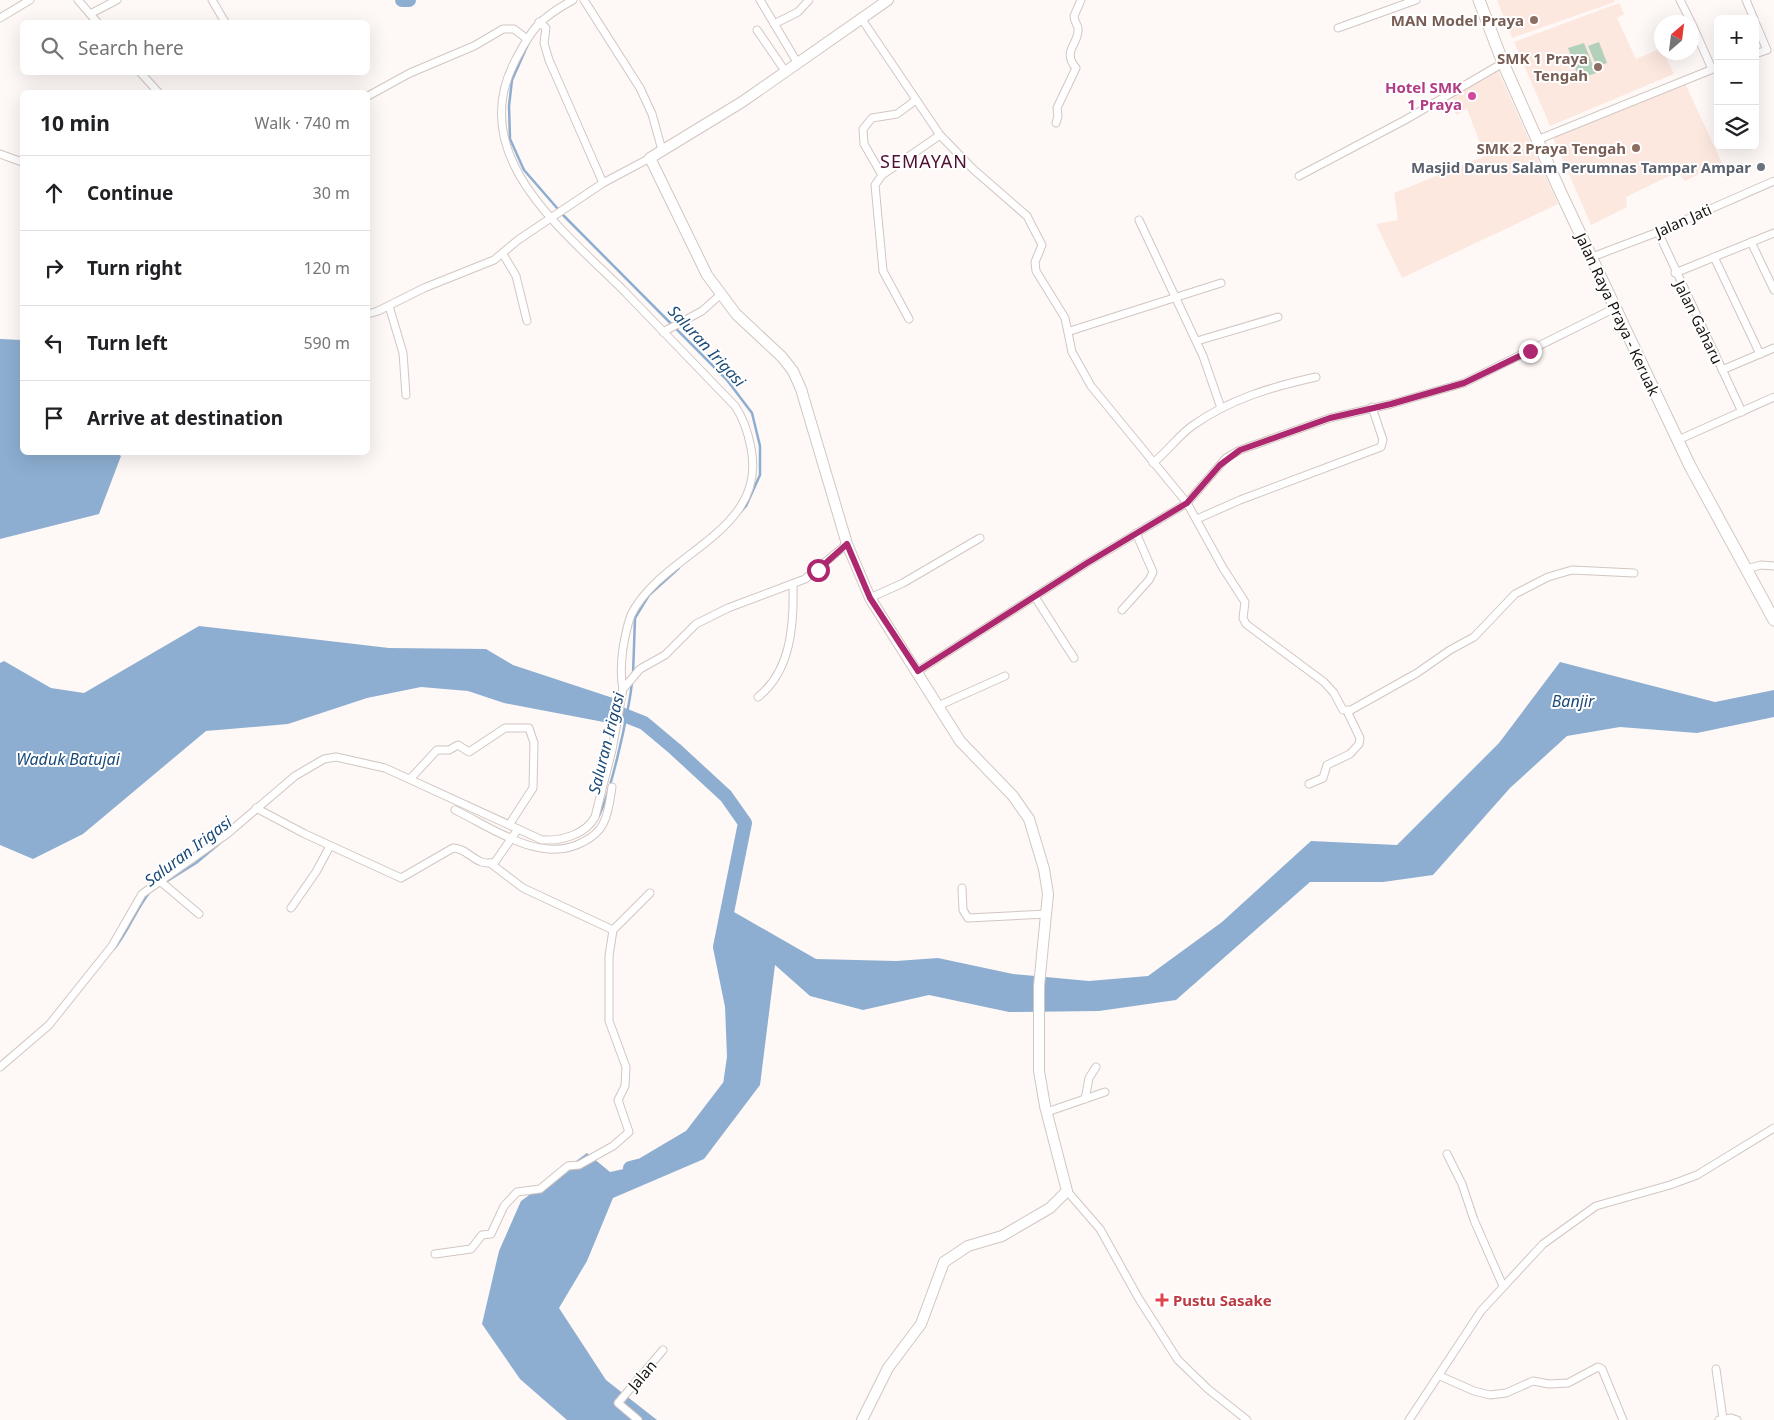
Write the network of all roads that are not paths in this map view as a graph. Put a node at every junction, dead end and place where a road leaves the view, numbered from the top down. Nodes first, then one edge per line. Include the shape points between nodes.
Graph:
1 (30, 0) edge
2 (78, 0) edge
3 (117, 0) edge
4 (212, 0) edge
5 (573, 0) edge
6 (760, 0) edge
7 (809, 0) edge
8 (888, 0) edge
9 (1082, 0) edge
10 (1416, 0) edge
11 (1479, 0) edge
12 (1680, 0) edge
13 (1746, 0) edge
14 (585, 2) edge
15 (90, 14) junction
16 (1687, 15) edge
17 (1752, 15) edge
18 (0, 18) edge
19 (861, 18) junction
20 (95, 20) edge
21 (224, 20) edge
22 (774, 24) junction
23 (542, 25) junction
24 (1338, 28) dead end
25 (756, 30) dead end
26 (1759, 31) edge
27 (527, 39) junction
28 (1699, 39) edge
29 (1767, 50) junction
30 (1759, 53) edge
31 (1774, 55) edge
32 (797, 62) junction
33 (1503, 63) junction
34 (1714, 66) edge
35 (1714, 68) edge
36 (785, 71) junction
37 (143, 75) edge
38 (156, 90) edge
39 (370, 95) edge
40 (916, 100) junction
41 (1056, 123) dead end
42 (940, 135) junction
43 (1537, 140) junction
44 (662, 150) junction
45 (0, 154) edge
46 (650, 158) junction
47 (20, 161) edge
48 (882, 175) junction
49 (1299, 176) dead end
50 (1774, 181) edge
51 (603, 184) junction
52 (553, 219) junction
53 (1140, 220) dead end
54 (1658, 232) junction
55 (1774, 233) edge
56 (1751, 242) junction
57 (503, 254) junction
58 (1592, 257) junction
59 (1714, 257) junction
60 (1675, 273) junction
61 (1221, 283) dead end
62 (1774, 290) edge
63 (720, 295) junction
64 (1176, 298) junction
65 (389, 306) junction
66 (1615, 308) junction
67 (370, 313) edge
68 (1278, 317) dead end
69 (909, 319) dead end
70 (527, 321) dead end
71 (1070, 331) junction
72 (663, 332) junction
73 (1197, 342) junction
74 (1774, 348) edge
75 (1760, 354) junction
76 (1722, 370) junction
77 (1316, 377) dead end
78 (406, 396) dead end
79 (1774, 397) edge
80 (1221, 408) junction
81 (1372, 408) junction
82 (1742, 412) junction
83 (1678, 440) junction
84 (1153, 463) junction
85 (1187, 503) junction
86 (1197, 519) junction
87 (1136, 533) junction
88 (980, 538) dead end
89 (847, 544) junction
90 (1774, 566) edge
91 (1746, 569) junction
92 (1634, 573) dead end
93 (792, 585) junction
94 (1035, 597) junction
95 (870, 598) junction
96 (1122, 610) dead end
97 (1774, 620) edge
98 (1074, 658) dead end
99 (918, 671) junction
100 (1005, 676) dead end
101 (623, 691) junction
102 (758, 697) dead end
103 (938, 706) junction
104 (1348, 711) junction
105 (410, 778) junction
106 (1309, 784) dead end
107 (612, 787) dead end
108 (604, 803) junction
109 (259, 809) junction
110 (455, 810) dead end
111 (509, 824) junction
112 (516, 833) junction
113 (330, 846) junction
114 (490, 863) junction
115 (163, 883) junction
116 (962, 888) dead end
117 (650, 893) dead end
118 (290, 908) dead end
119 (199, 914) dead end
120 (1047, 914) junction
121 (613, 930) junction
122 (0, 1067) edge
123 (1096, 1067) dead end
124 (1105, 1092) dead end
125 (1086, 1099) junction
126 (1047, 1112) junction
127 (1774, 1128) edge
128 (1447, 1154) dead end
129 (1067, 1191) junction
130 (435, 1254) dead end
131 (1503, 1286) junction
132 (663, 1350) dead end
133 (1716, 1369) dead end
134 (1440, 1376) junction
135 (1721, 1419) edge
136 (638, 1420) edge
137 (862, 1420) edge
138 (1246, 1420) edge
139 (1409, 1420) edge
140 (1623, 1420) edge
141 (1737, 1420) edge

1 - 18 street
2 - 15 street
3 - 15 street
4 - 21 street
5 - 23 street
6 - 22 street
7 - 22 street via 798,12
8 - 19 street
9 - 41 street via 1074,16 1078,31 1070,52 1071,62 1076,68 1057,108
10 - 24 street
11 - 33 main road, Jalan Raya Praya - Keruak
12 - 16 street
13 - 17 street
14 - 44 street via 640,88 652,114
15 - 20 street
19 - 32 street
19 - 40 street
22 - 32 street
23 - 27 street
23 - 51 street via 549,60
25 - 36 street
26 - 29 street
27 - 39 street via 514,29 503,29
27 - 52 street via 504,90 504,137 522,181
28 - 34 street
29 - 30 street
29 - 31 street
32 - 36 street
33 - 43 main road, Jalan Raya Praya - Keruak
33 - 49 street
35 - 43 street
36 - 44 street via 742,102
37 - 38 street
40 - 42 street
40 - 48 street via 897,114 872,118 863,129 864,144
42 - 48 street
42 - 71 street via 1030,219 1042,245 1035,262 1036,271 1059,305
43 - 58 main road, Jalan Raya Praya - Keruak
44 - 46 street
45 - 47 street
46 - 51 street
46 - 63 street
48 - 69 street via 874,189 883,271
50 - 54 street, Jalan Jati
51 - 52 street
52 - 57 street via 518,240
52 - 72 street
53 - 64 street
54 - 58 street, Jalan Jati
54 - 60 street, Jalan Gaharu
55 - 56 street
56 - 59 street
56 - 62 street
57 - 65 street
57 - 70 street via 516,276
58 - 66 main road, Jalan Raya Praya - Keruak
59 - 60 street
59 - 75 street
60 - 76 street, Jalan Gaharu
61 - 64 street
63 - 72 street via 702,311
63 - 89 street via 793,371
64 - 71 street
64 - 73 street
65 - 67 street
65 - 78 street via 403,353
66 - 81 street via 1464,383
66 - 83 main road, Jalan Raya Praya - Keruak
68 - 73 street
71 - 84 street via 1072,352 1091,386
72 - 101 street via 738,412 747,430 753,474 738,512 651,588 632,613 622,654
73 - 80 street
74 - 75 street
75 - 76 street
76 - 82 street, Jalan Gaharu
77 - 80 street via 1249,395
79 - 82 street
80 - 84 street via 1185,432
81 - 85 street via 1330,418 1240,450 1220,465
81 - 86 street via 1383,440 1381,447
82 - 83 street
83 - 91 main road, Jalan Raya Praya - Keruak
84 - 85 street
85 - 86 street
85 - 87 street
86 - 104 street via 1245,602 1243,618 1246,624 1324,682 1342,709
87 - 94 street
87 - 96 street via 1153,572
88 - 95 street via 903,583
89 - 93 street via 818,570
89 - 95 street
90 - 91 street
91 - 97 main road, Jalan Raya Praya - Keruak
92 - 104 street via 1572,570 1548,577 1515,594 1471,639
93 - 101 street via 728,608 696,624 665,655 635,674
93 - 102 street via 791,628 784,661 778,676
94 - 98 street
94 - 99 street
95 - 99 street
99 - 103 street
100 - 103 street
101 - 108 street
103 - 120 street via 960,741 1013,796 1029,819 1044,869
104 - 106 street via 1360,738 1359,744 1350,754 1327,765 1323,778
105 - 109 street via 385,768 330,758 295,776
105 - 111 street
105 - 111 street via 437,750 449,750 458,745 468,752 505,728 529,728 534,743 533,788
107 - 108 street
108 - 112 street via 590,825 572,835 542,840
109 - 113 street
109 - 115 street
110 - 112 street
111 - 112 street
112 - 114 street via 500,856
113 - 114 street via 400,878 409,876 453,848 462,850 479,862
113 - 118 street
114 - 121 street via 523,888
115 - 119 street
115 - 122 street via 140,897 112,946 49,1026
116 - 120 street via 963,910 968,918
117 - 121 street
120 - 126 street via 1038,986 1039,1071
121 - 130 street via 609,956 609,1021 626,1067 625,1086 618,1100 629,1132 613,1146 579,1165 568,1166 540,1189 517,1192 504,1206 492,1234 482,1235 471,1249
123 - 125 street via 1089,1078
124 - 125 street
125 - 126 street
126 - 129 street
127 - 131 street via 1697,1175 1588,1210 1540,1246
128 - 131 street
129 - 137 street via 1050,1208 1002,1236 968,1246 944,1262 920,1324 888,1368
129 - 138 street via 1100,1229 1178,1360
131 - 134 street via 1475,1319
132 - 136 street, Jalan via 618,1403
133 - 135 street
134 - 139 street
134 - 140 street via 1474,1392 1490,1395 1506,1393 1533,1381 1568,1383 1598,1367 1602,1369
135 - 141 street

